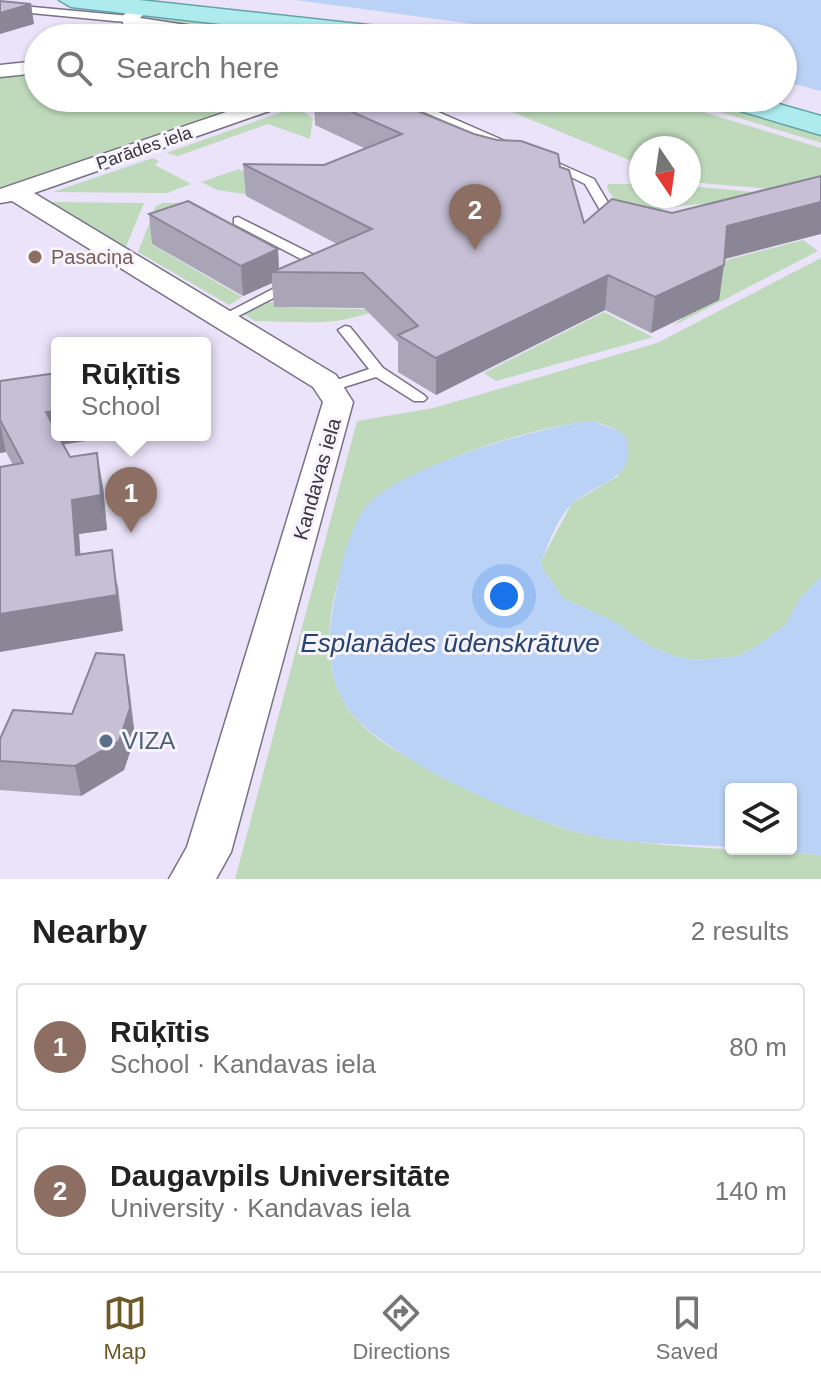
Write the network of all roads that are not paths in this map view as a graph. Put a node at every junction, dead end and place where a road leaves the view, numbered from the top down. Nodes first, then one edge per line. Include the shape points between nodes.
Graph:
1 (71, 0) edge
2 (26, 3) edge
3 (0, 7) edge
4 (136, 12) junction
5 (139, 24) edge
6 (264, 24) edge
7 (24, 68) edge
8 (0, 71) edge
9 (247, 112) edge
10 (430, 112) edge
11 (774, 112) edge
12 (821, 126) edge
13 (527, 153) edge
14 (540, 159) edge
15 (7, 195) edge
16 (626, 219) edge
17 (238, 221) dead end
18 (224, 318) junction
19 (345, 330) dead end
20 (378, 371) junction
21 (330, 387) junction
22 (419, 398) dead end
23 (192, 879) edge

1 - 4 main road
2 - 3 lane
2 - 4 lane via 72,16
4 - 5 street
4 - 6 main road
7 - 8 street
9 - 15 street, Parādes iela
10 - 13 lane
11 - 12 main road
14 - 16 lane via 590,182 608,214
15 - 18 street, Kandavas iela
17 - 18 lane via 327,267
18 - 21 street, Kandavas iela
19 - 20 lane
20 - 21 lane
20 - 22 lane
21 - 23 street, Kandavas iela via 337,413 208,852

